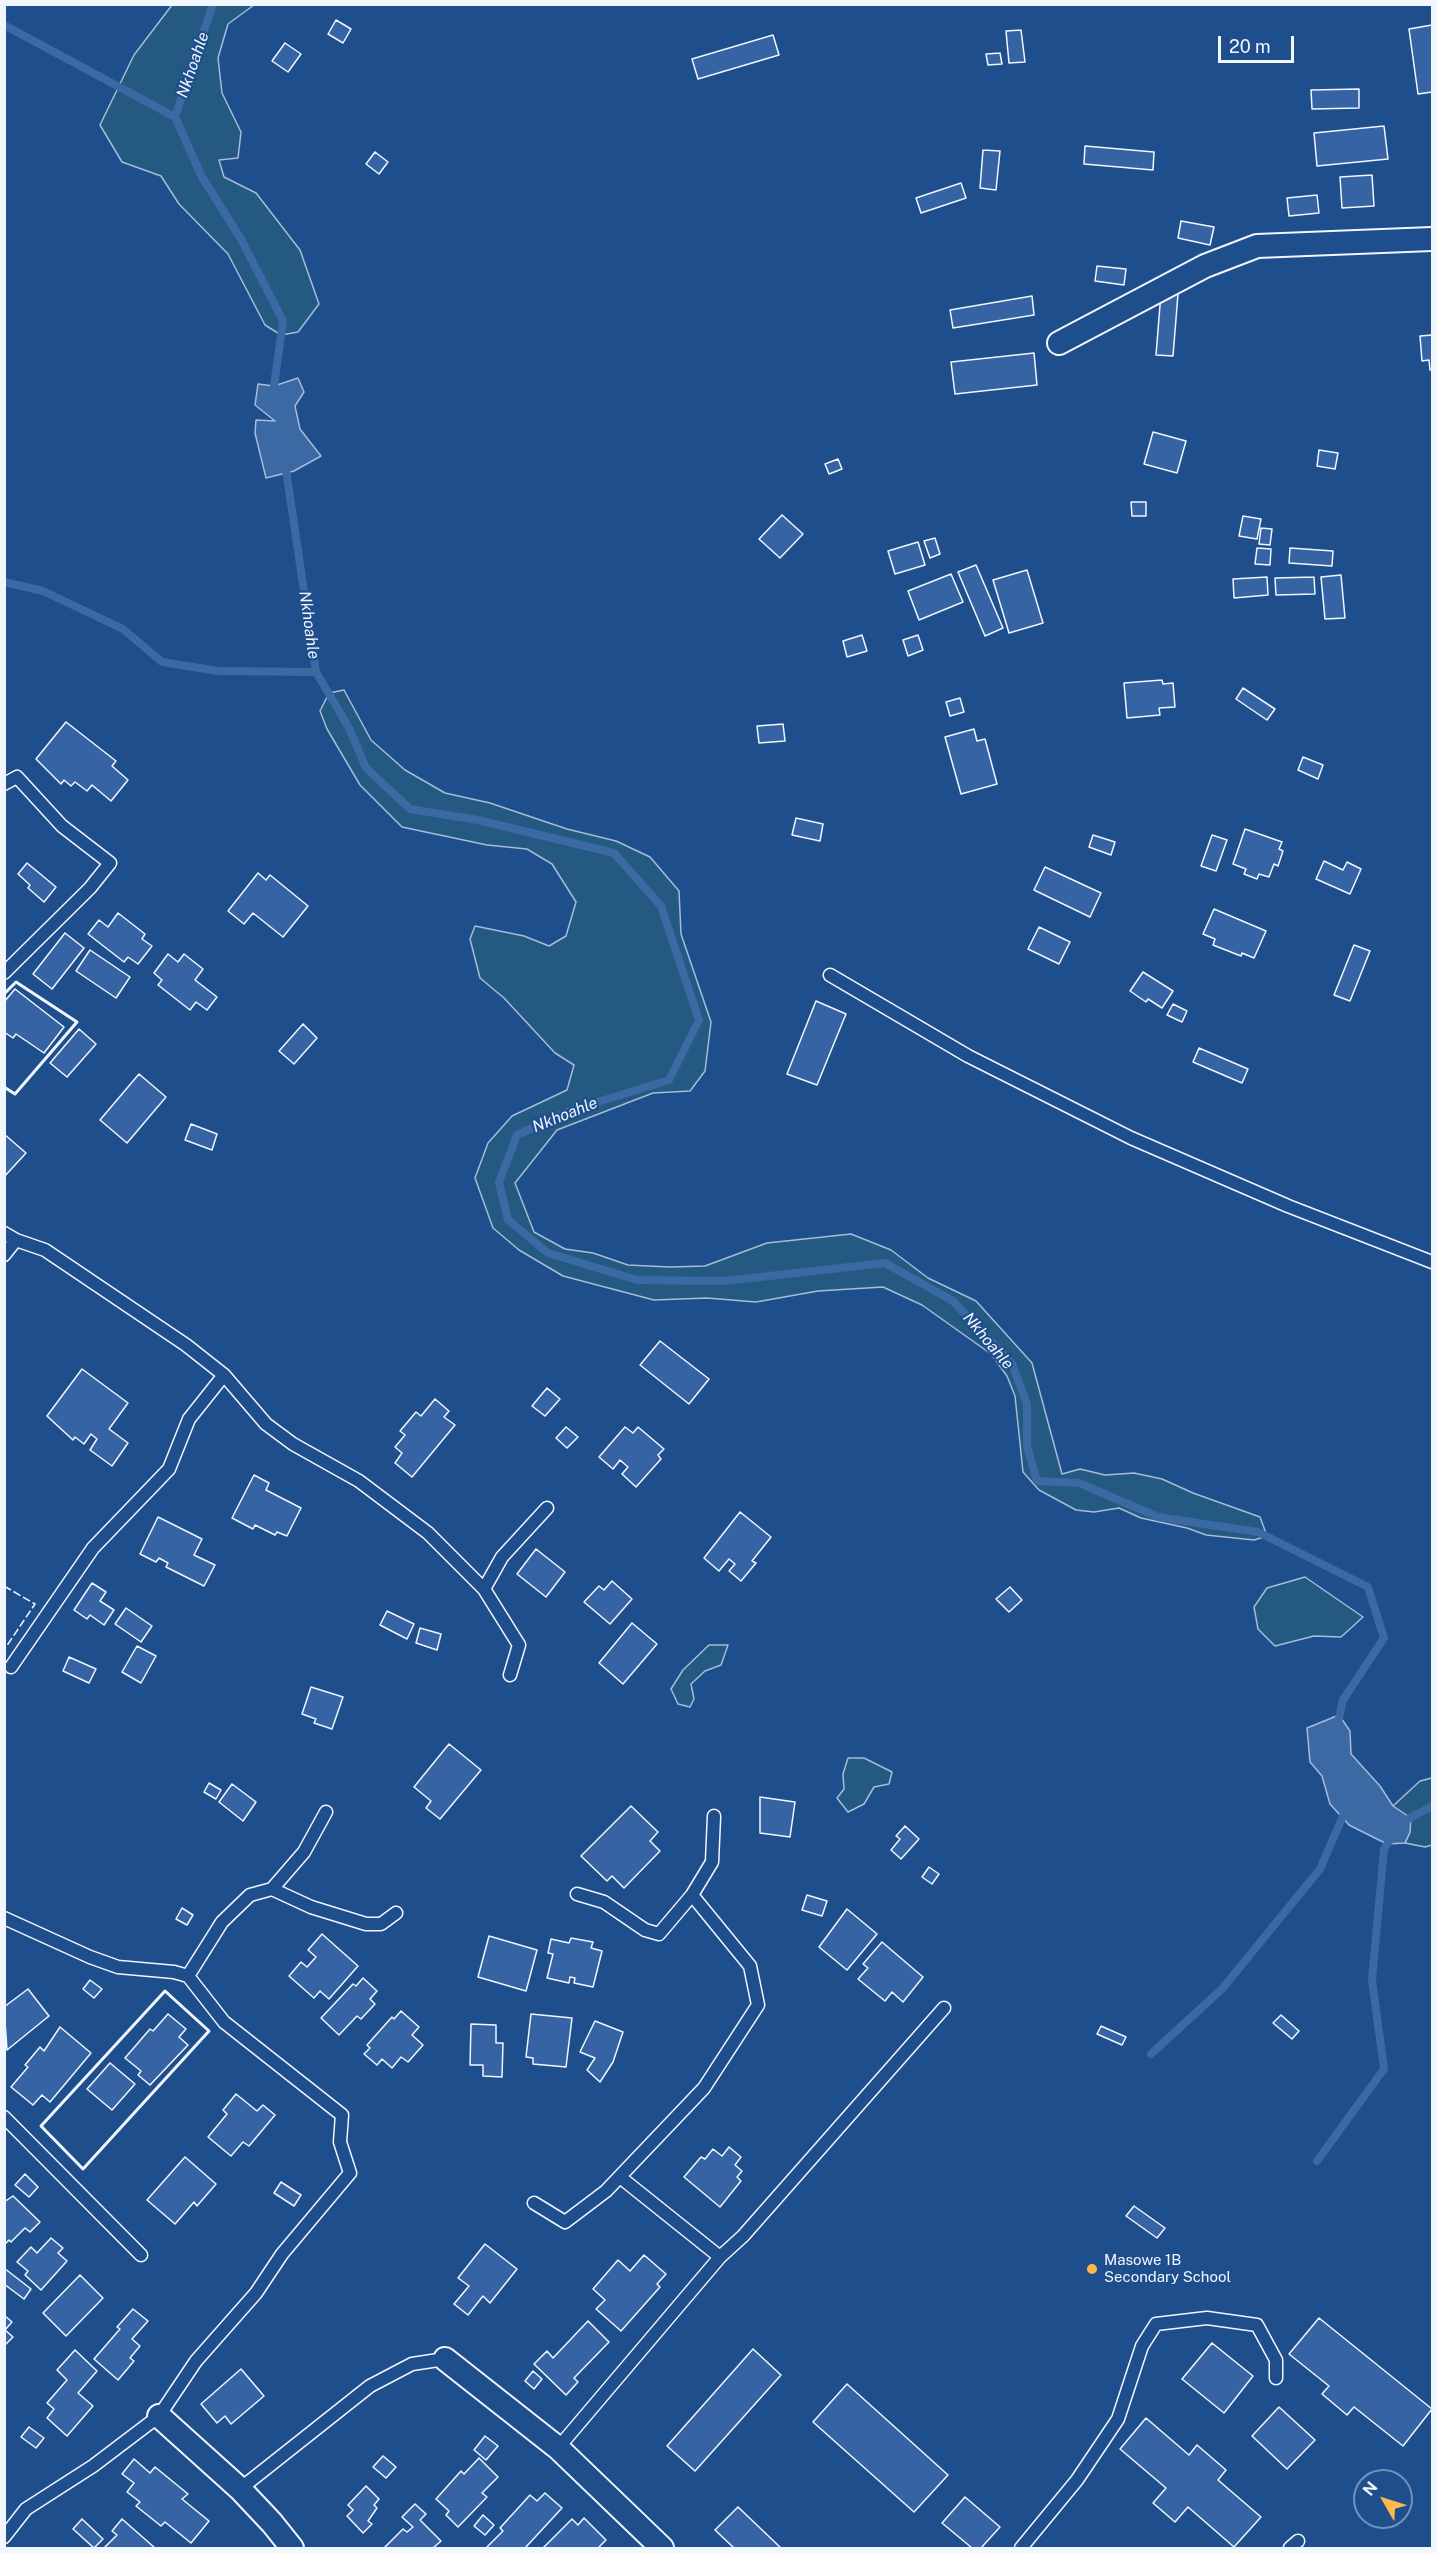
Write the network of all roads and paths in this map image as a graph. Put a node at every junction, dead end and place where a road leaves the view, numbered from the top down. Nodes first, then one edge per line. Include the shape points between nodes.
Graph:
1 (1432, 239) edge
2 (1059, 344) dead end
3 (4, 784) edge
4 (4, 973) edge
5 (830, 975) dead end
6 (4, 1233) edge
7 (16, 1240) junction
8 (4, 1255) edge
9 (1432, 1262) edge
10 (224, 1375) junction
11 (547, 1508) dead end
12 (484, 1589) junction
13 (11, 1667) dead end
14 (510, 1675) dead end
15 (326, 1812) dead end
16 (714, 1816) dead end
17 (272, 1889) junction
18 (577, 1894) dead end
19 (692, 1895) junction
20 (396, 1914) dead end
21 (4, 1918) edge
22 (188, 1976) junction
23 (944, 2008) dead end
24 (4, 2117) edge
25 (620, 2177) junction
26 (534, 2203) dead end
27 (141, 2255) dead end
28 (720, 2257) junction
29 (445, 2359) joint
30 (1276, 2378) dead end
31 (159, 2416) junction
32 (558, 2448) junction
33 (240, 2489) junction
34 (4, 2537) edge
35 (292, 2548) edge
36 (662, 2548) edge
37 (1021, 2548) edge

1 - 2 street via 1257,246 1205,266
3 - 4 lane via 17,777 62,826 110,863
5 - 9 lane via 968,1056 1131,1138 1288,1206
6 - 7 lane
7 - 8 lane
7 - 10 lane via 45,1250
10 - 12 lane via 266,1424 293,1444 360,1481 428,1533
10 - 13 lane via 189,1419 169,1469 93,1548
11 - 12 lane via 502,1557
12 - 14 lane via 519,1645
15 - 17 lane via 304,1852
16 - 19 lane via 712,1862
17 - 20 lane via 311,1907 366,1924 381,1924
17 - 22 lane via 250,1894 222,1922
18 - 19 lane via 604,1902 645,1930 659,1934
19 - 25 lane via 750,1966 758,2005 704,2088
21 - 22 lane via 118,1967
22 - 31 lane via 224,2022 342,2115 340,2142 350,2173 282,2254 256,2293 196,2361
23 - 28 lane via 743,2236
24 - 27 lane
25 - 26 lane via 565,2222
25 - 28 lane
28 - 32 lane
29 - 32 street
29 - 33 lane via 412,2364 370,2386
30 - 37 lane via 1276,2360 1257,2325 1207,2318 1156,2324 1142,2346 1118,2419 1077,2480
31 - 33 street
31 - 34 lane via 93,2466 26,2509
32 - 36 street
33 - 35 street

